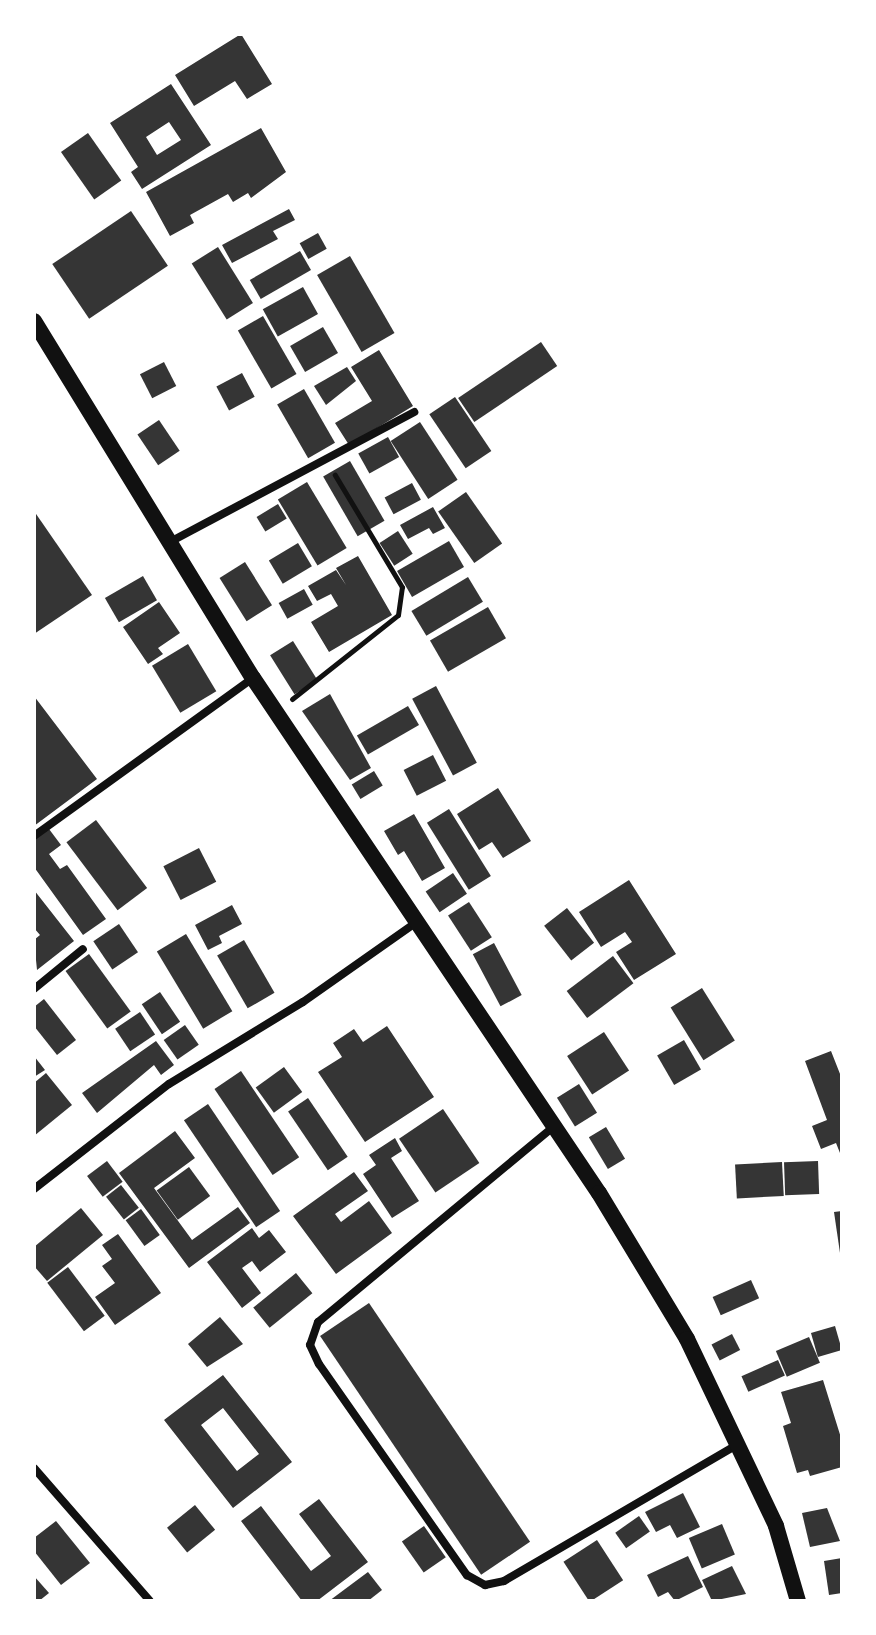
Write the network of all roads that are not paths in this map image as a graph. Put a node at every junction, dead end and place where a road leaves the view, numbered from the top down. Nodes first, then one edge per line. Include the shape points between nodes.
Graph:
1 (34, 321) edge
2 (414, 412) dead end
3 (166, 544) junction
4 (253, 678) junction
5 (34, 836) edge
6 (414, 924) junction
7 (83, 949) dead end
8 (34, 989) edge
9 (552, 1128) junction
10 (34, 1189) edge
11 (738, 1444) junction
12 (34, 1468) edge
13 (150, 1601) edge
14 (798, 1601) edge

1 - 3 main road
2 - 3 street
3 - 4 main road
4 - 5 street
4 - 6 main road
6 - 9 main road
6 - 10 street via 303,1002 169,1084
7 - 8 street
9 - 11 main road via 599,1193 687,1339
9 - 11 street via 318,1322 310,1345 319,1364 467,1575 485,1585 504,1581
11 - 14 main road via 776,1526
12 - 13 street

